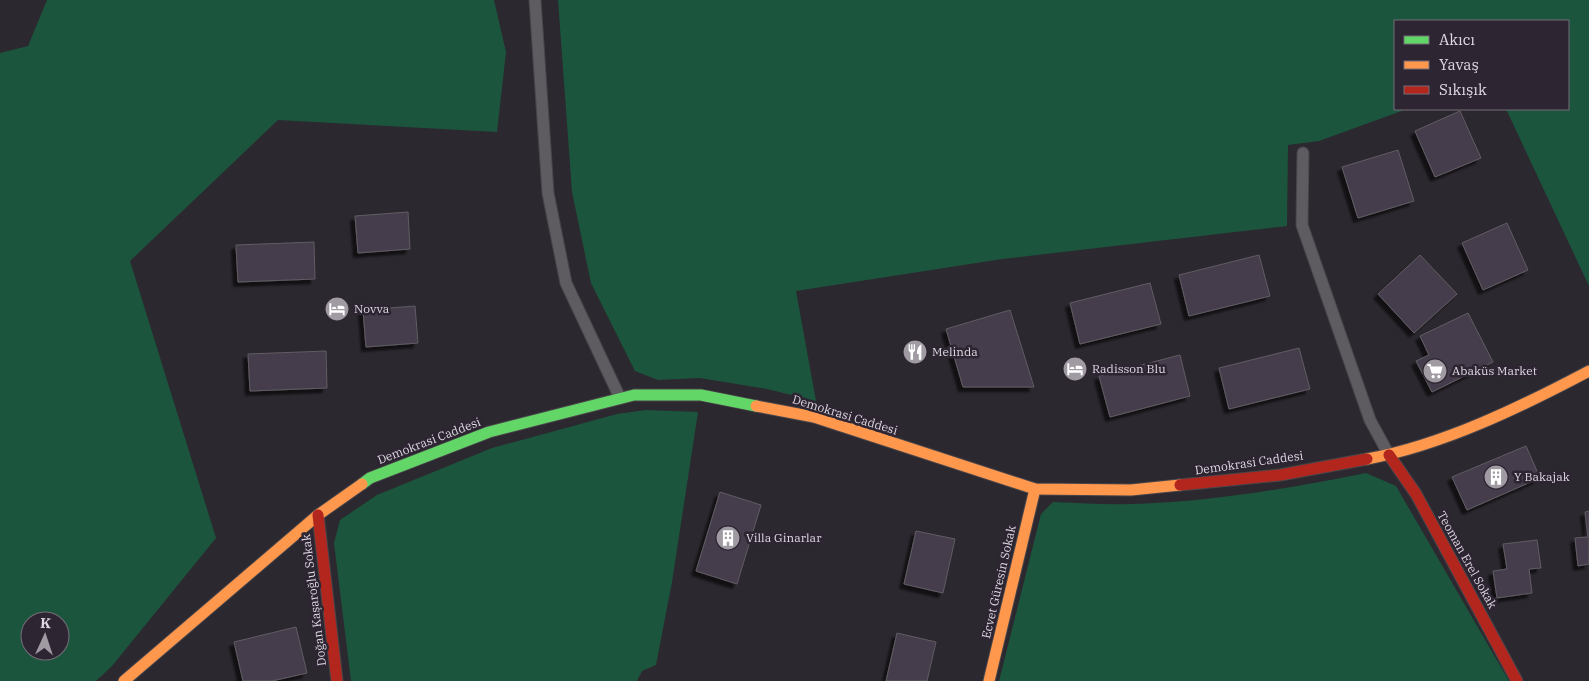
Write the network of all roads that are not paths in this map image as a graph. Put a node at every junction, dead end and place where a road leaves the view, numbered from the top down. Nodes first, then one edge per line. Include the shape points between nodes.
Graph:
1 (535, 0) edge
2 (1303, 153) dead end
3 (1589, 371) edge
4 (620, 398) junction
5 (1389, 455) junction
6 (1035, 489) junction
7 (318, 516) junction
8 (124, 681) edge
9 (337, 681) edge
10 (989, 681) edge
11 (1517, 681) edge

1 - 4 lane via 548,193 566,284
2 - 5 lane via 1302,225 1370,420
3 - 5 street, Demokrasi Caddesi via 1470,428
4 - 6 street, Demokrasi Caddesi via 701,395 765,406 814,417
4 - 7 street, Demokrasi Caddesi via 489,432 379,474
5 - 6 street, Demokrasi Caddesi via 1280,475 1213,483 1131,490
5 - 11 street, Teoman Erel Sokak via 1416,494
6 - 10 street, Ecvet Güresin Sokak
7 - 8 street, Demokrasi Caddesi
7 - 9 street, Doğan Kaşaroğlu Sokak

